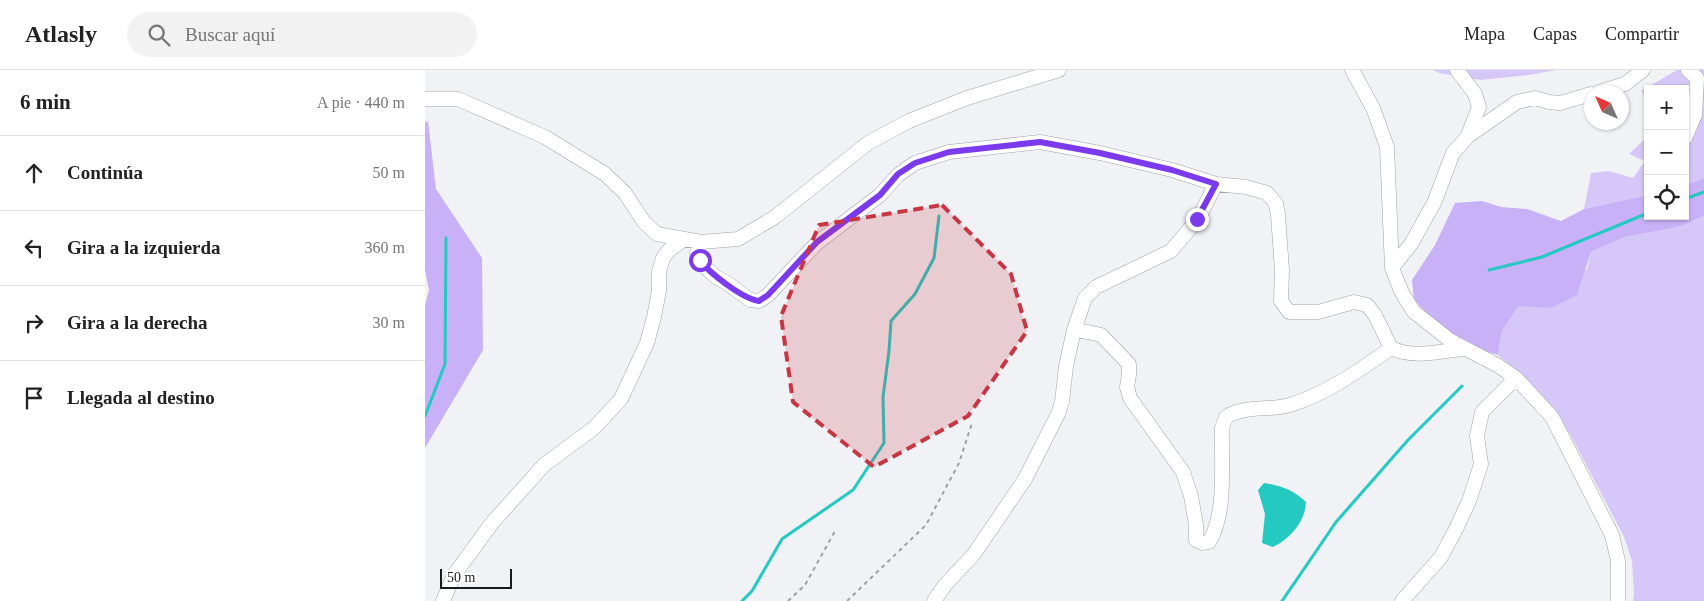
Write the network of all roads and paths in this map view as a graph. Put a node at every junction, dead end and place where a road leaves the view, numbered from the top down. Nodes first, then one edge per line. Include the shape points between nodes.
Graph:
1 (1059, 70) edge
2 (1352, 70) edge
3 (1457, 70) edge
4 (1643, 70) edge
5 (1688, 70) edge
6 (1622, 85) edge
7 (1584, 96) edge
8 (425, 99) edge
9 (1688, 130) edge
10 (1468, 136) junction
11 (1216, 184) junction
12 (683, 240) junction
13 (701, 242) junction
14 (1392, 268) junction
15 (1074, 330) junction
16 (1391, 348) junction
17 (1464, 349) junction
18 (1516, 378) junction
19 (972, 423) dead end
20 (835, 531) dead end
21 (443, 601) edge
22 (789, 601) edge
23 (847, 601) edge
24 (935, 601) edge
25 (1402, 601) edge
26 (1618, 601) edge

1 - 13 street via 967,98 909,122 868,143 775,217 738,239
2 - 14 street via 1373,108 1387,147
3 - 10 street via 1475,94 1479,107
4 - 6 street
5 - 9 street via 1697,78 1695,114
7 - 10 street via 1560,103 1535,98 1517,102
8 - 12 street via 458,99 545,137 605,174 625,193 644,222 657,234
10 - 14 street via 1453,153 1434,204 1411,244
11 - 13 street via 1172,170 1040,142 949,152 915,163 898,174 880,195 817,242 759,301 750,300 706,268 697,252
11 - 15 street via 1197,219 1171,250 1095,287 1085,298
11 - 16 street via 1259,191 1276,204 1282,270 1281,300 1289,312 1318,312 1354,302 1367,305
12 - 13 street
12 - 21 street via 663,258 647,343 621,399 594,428 544,466 492,523 454,575
14 - 17 street via 1414,312
15 - 16 street via 1101,335 1129,364 1127,387 1130,398 1183,472 1191,496 1196,540 1202,543 1209,542 1215,532 1220,508 1222,428 1226,416 1234,412 1288,406 1317,394
15 - 24 street via 1062,402 1025,479 974,554 945,585
16 - 17 street via 1401,353 1420,355
17 - 18 street
18 - 25 street via 1482,412 1477,436 1481,464 1456,529 1441,557
18 - 26 street via 1552,417 1612,535 1618,561
19 - 23 path via 959,463 926,525
20 - 22 path via 805,585

